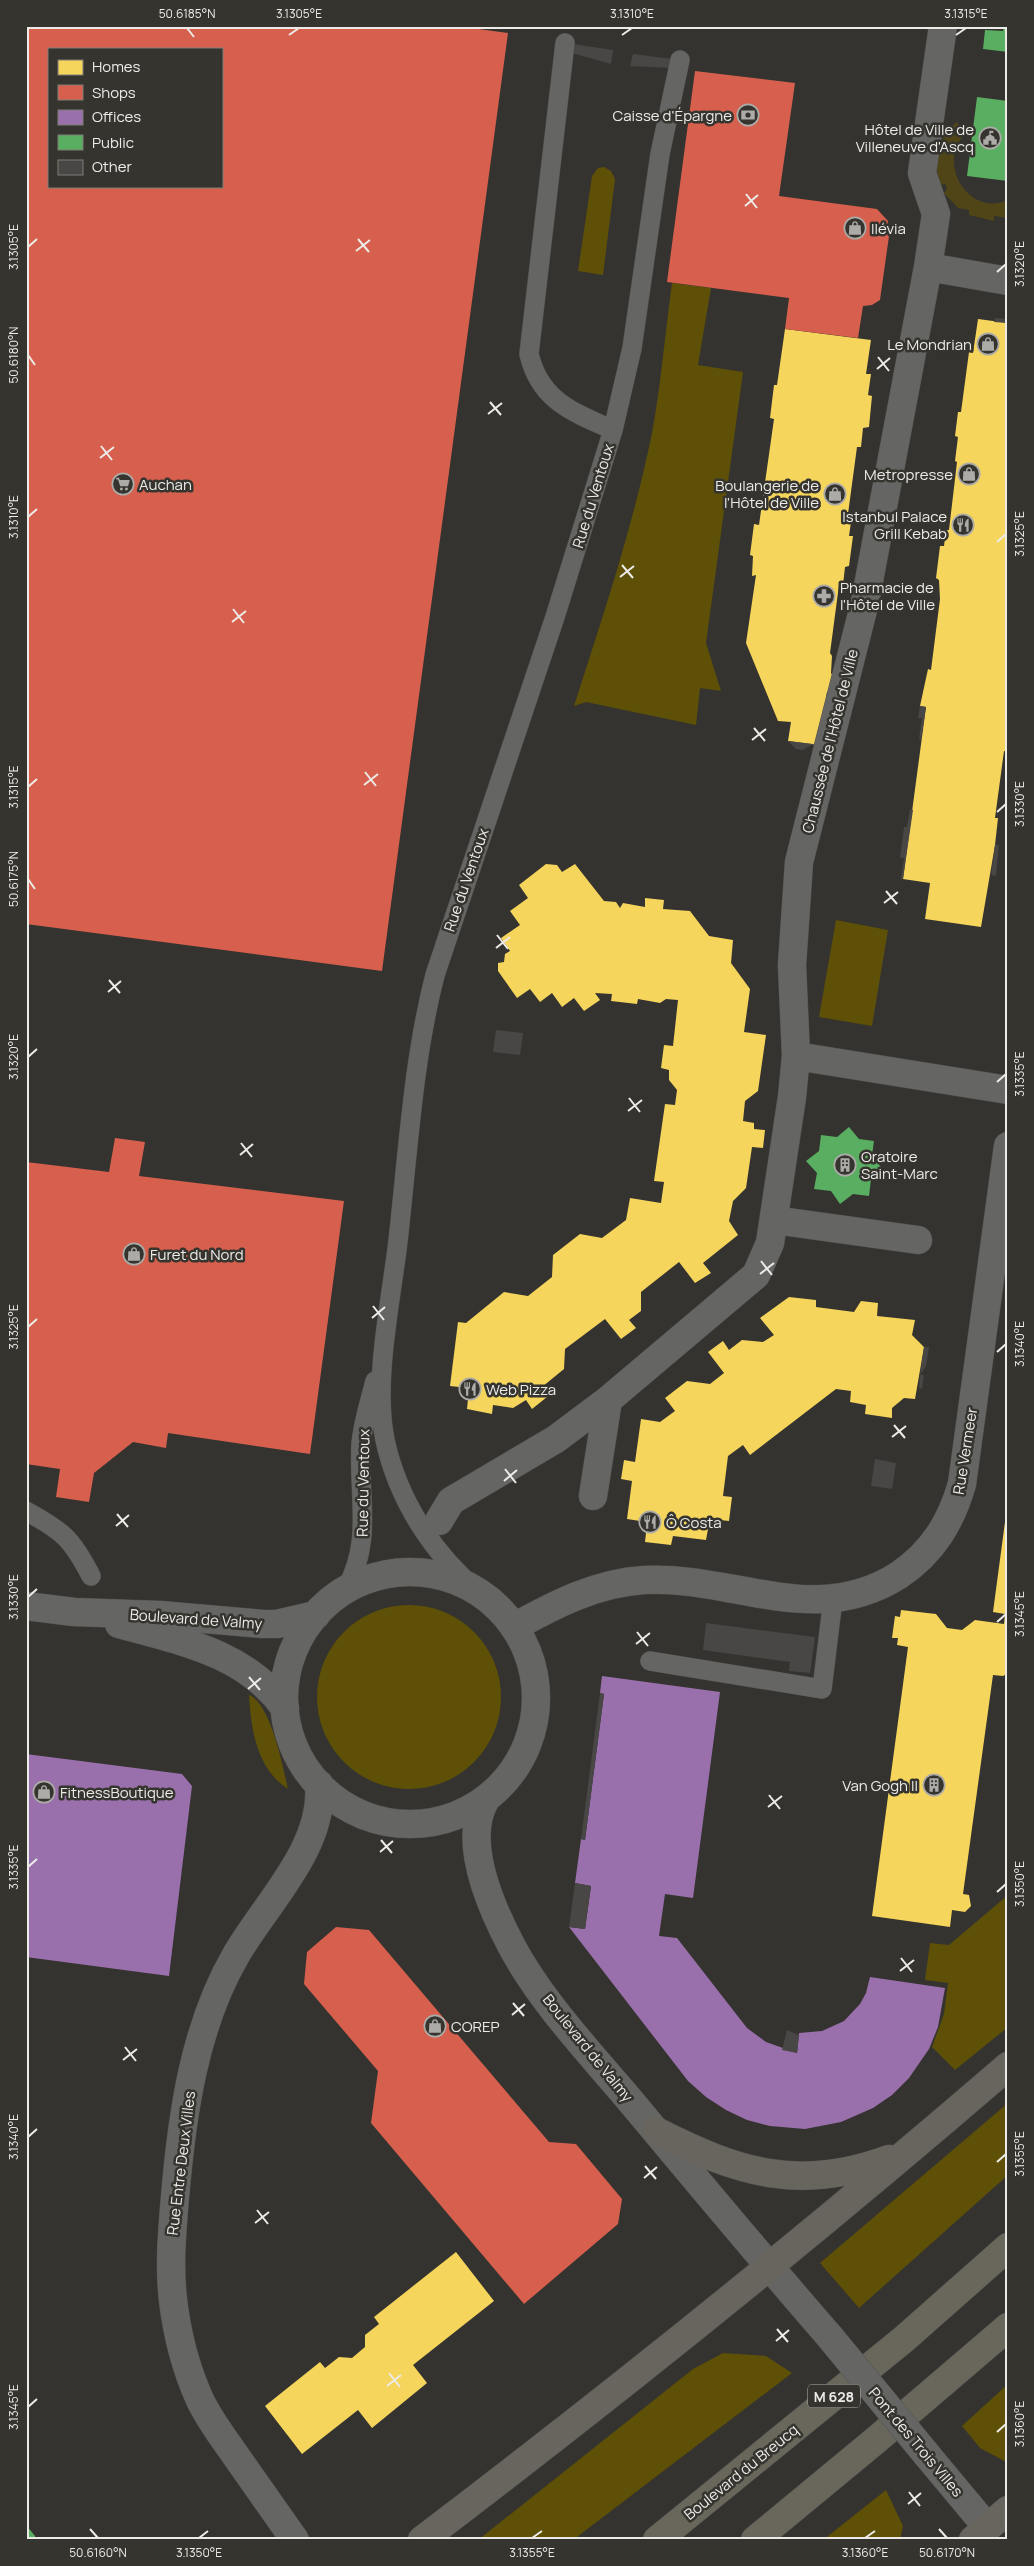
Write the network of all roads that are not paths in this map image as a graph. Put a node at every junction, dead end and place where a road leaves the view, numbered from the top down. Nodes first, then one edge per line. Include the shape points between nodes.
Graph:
1 (943, 26) edge
2 (565, 43) dead end
3 (680, 60) dead end
4 (928, 267) junction
5 (1008, 281) edge
6 (613, 430) junction
7 (796, 1056) junction
8 (1008, 1090) edge
9 (1008, 1146) edge
10 (774, 1220) junction
11 (918, 1240) dead end
12 (385, 1346) junction
13 (608, 1400) junction
14 (593, 1496) dead end
15 (26, 1511) edge
16 (439, 1522) dead end
17 (91, 1576) dead end
18 (346, 1590) junction
19 (479, 1592) junction
20 (833, 1599) junction
21 (26, 1606) edge
22 (74, 1612) junction
23 (316, 1615) junction
24 (514, 1627) junction
25 (650, 1661) dead end
26 (285, 1708) junction
27 (319, 1784) junction
28 (486, 1799) junction
29 (1008, 2066) edge
30 (656, 2131) junction
31 (917, 2144) junction
32 (1008, 2247) edge
33 (768, 2265) junction
34 (1008, 2327) edge
35 (1008, 2510) edge
36 (986, 2536) edge
37 (295, 2540) edge
38 (422, 2540) edge
39 (657, 2540) edge
40 (755, 2540) edge

1 - 4 street, Chaussée de l'Hôtel de Ville via 922,173 936,214
2 - 6 lane via 529,354 538,382 548,392 572,411
3 - 6 lane, Rue du Ventoux via 660,154 632,348
4 - 5 street
4 - 7 street, Chaussée de l'Hôtel de Ville via 865,602 799,862 792,965
6 - 12 lane, Rue du Ventoux via 427,1005
7 - 8 street
7 - 10 street, Chaussée de l'Hôtel de Ville
9 - 20 street, Rue Vermeer via 967,1456 954,1511 933,1545 906,1570 878,1587
10 - 11 street
10 - 13 street, Chaussée de l'Hôtel de Ville via 770,1243 756,1275
12 - 18 lane, Rue du Ventoux via 363,1428 362,1544 356,1573
12 - 19 lane, Rue du Ventoux via 381,1416 391,1465 432,1545 456,1573
13 - 14 street
13 - 16 street, Chaussée de l'Hôtel de Ville via 556,1439 451,1501
15 - 17 lane via 50,1525 75,1546
18 - 19 street via 364,1581 403,1572 442,1577
18 - 23 street
19 - 24 street
20 - 24 street, Rue Vermeer via 796,1599 670,1580 623,1581 560,1601
20 - 25 lane via 822,1689
21 - 22 street, Boulevard de Valmy
22 - 23 street, Boulevard de Valmy via 263,1624
22 - 26 street, Boulevard de Valmy via 181,1640 234,1661 260,1679
23 - 26 street via 300,1639 289,1665
24 - 28 street via 523,1642 534,1675 536,1710 520,1760
26 - 27 street via 296,1749
27 - 28 street via 364,1815 400,1823 418,1824 445,1819
27 - 37 street, Rue Entre Deux Villes via 320,1807 311,1838 236,1954 206,2021 189,2093 170,2258 173,2301 181,2343 201,2402
28 - 30 street, Boulevard de Valmy via 480,1808 476,1827 476,1849 494,1907 511,1946 558,2012
29 - 31 main road
30 - 31 main road via 724,2162 796,2177 829,2176 861,2169
30 - 33 street, Boulevard de Valmy
31 - 33 main road
32 - 39 highway, Boulevard du Breucq / M 628 via 904,2338
33 - 36 street, Pont des Trois Villes, bridge via 927,2455
33 - 38 main road via 574,2425
34 - 40 highway
35 - 36 main road

